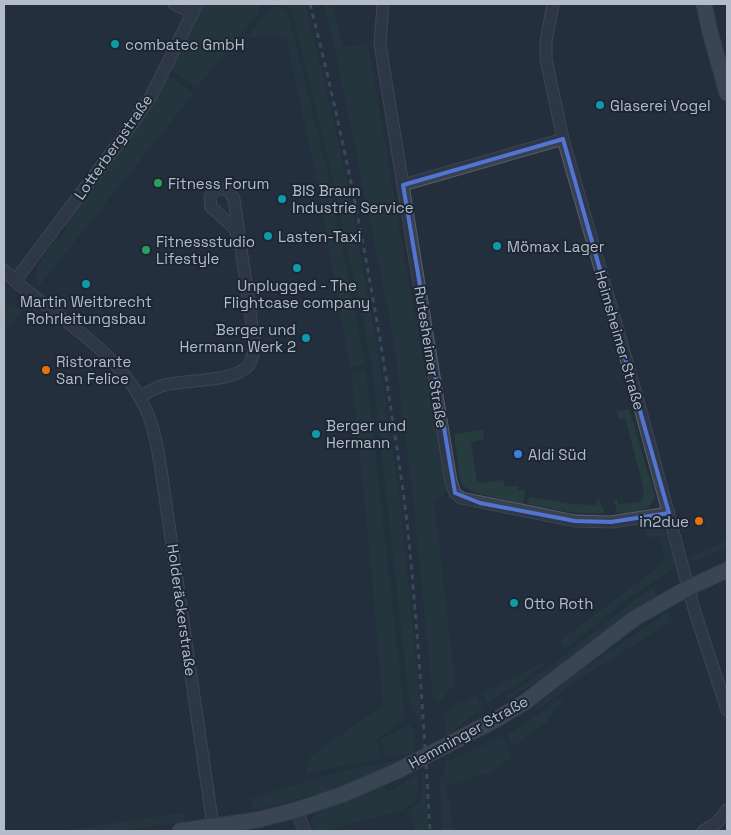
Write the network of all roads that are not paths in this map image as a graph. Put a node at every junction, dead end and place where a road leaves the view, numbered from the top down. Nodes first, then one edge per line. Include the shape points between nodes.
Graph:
1 (174, 4) edge
2 (383, 4) edge
3 (553, 4) edge
4 (704, 4) edge
5 (195, 8) edge
6 (727, 93) edge
7 (563, 139) junction
8 (403, 185) junction
9 (240, 240) dead end
10 (4, 270) edge
11 (14, 281) junction
12 (140, 397) junction
13 (669, 513) junction
14 (727, 570) edge
15 (688, 588) junction
16 (727, 710) edge
17 (296, 810) junction
18 (727, 810) edge
19 (213, 826) junction
20 (180, 831) edge
21 (305, 831) edge
22 (703, 831) edge

1 - 5 street
2 - 8 street, Rutesheimer Straße via 380,44
3 - 7 street, Heimsheimer Straße via 546,59
4 - 6 main road
5 - 11 street, Lotterbergstraße via 150,96 123,137
7 - 8 street
7 - 13 street, Heimsheimer Straße
8 - 13 street, Rutesheimer Straße via 455,493 480,503 575,521 611,522
9 - 12 street via 254,339 251,361 231,376 162,386
10 - 11 street, Holderäckerstraße
11 - 12 street, Holderäckerstraße via 114,361
12 - 19 street, Holderäckerstraße via 155,434 162,470
13 - 15 street, Heimsheimer Straße
14 - 15 main road, Hemminger Straße
15 - 16 street, Heimsheimer Straße
15 - 17 main road, Hemminger Straße via 635,618 497,720 397,771 341,796
17 - 19 main road, Hemminger Straße
17 - 21 street
18 - 22 street
19 - 20 main road, Hemminger Straße

